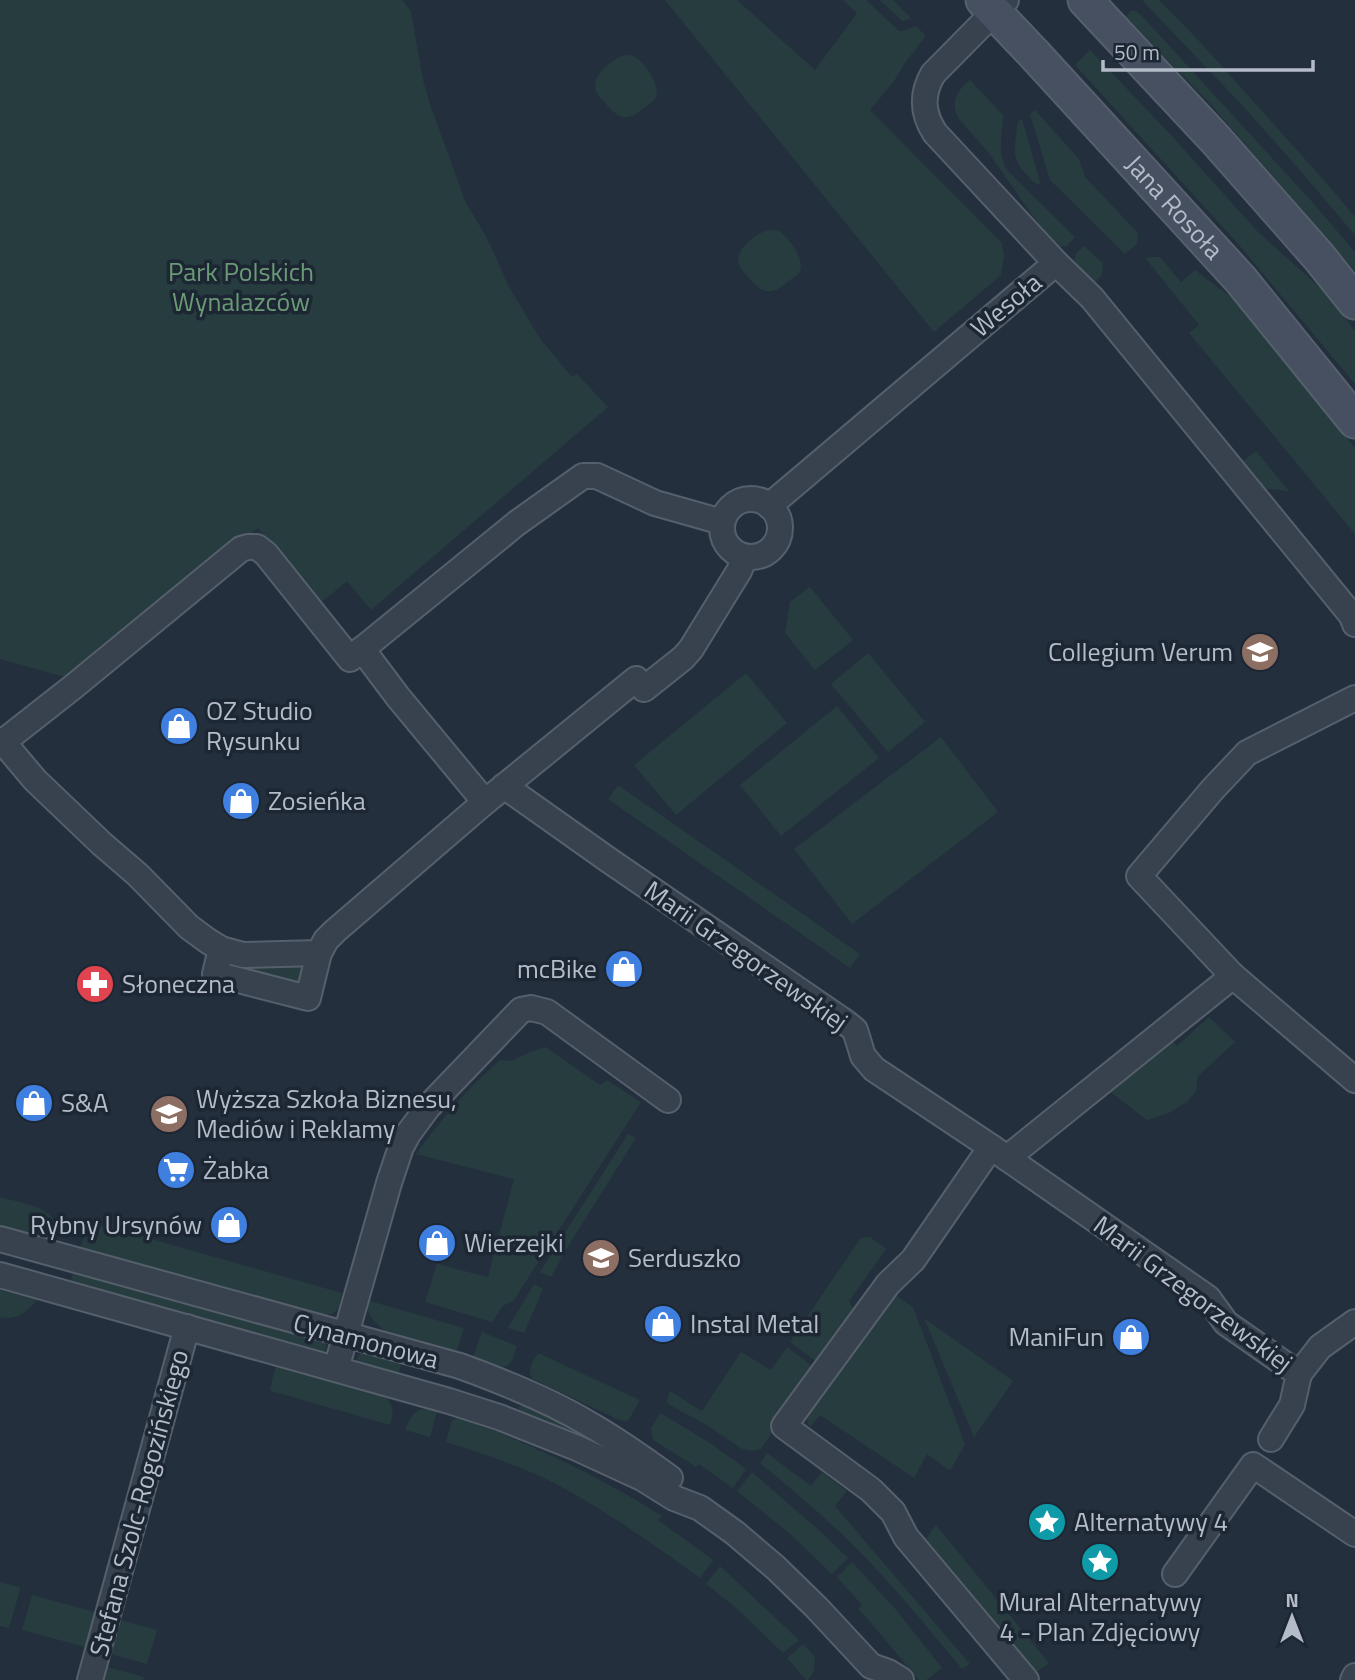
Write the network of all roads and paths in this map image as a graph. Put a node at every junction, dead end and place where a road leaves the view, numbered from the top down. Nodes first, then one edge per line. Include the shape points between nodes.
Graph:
1 (1084, 0) edge
2 (995, 4) edge
3 (1056, 263) junction
4 (1355, 302) edge
5 (1355, 421) edge
6 (769, 506) junction
7 (722, 522) junction
8 (745, 557) junction
9 (1355, 624) edge
10 (362, 649) junction
11 (1355, 698) edge
12 (2, 741) edge
13 (495, 794) junction
14 (221, 950) junction
15 (320, 953) junction
16 (1233, 976) junction
17 (1355, 1080) edge
18 (668, 1100) dead end
19 (999, 1153) junction
20 (0, 1239) edge
21 (0, 1275) edge
22 (1355, 1322) edge
23 (187, 1327) junction
24 (346, 1336) junction
25 (336, 1369) junction
26 (1299, 1374) junction
27 (1271, 1439) dead end
28 (700, 1508) junction
29 (1355, 1534) edge
30 (1175, 1574) dead end
31 (872, 1673) edge
32 (90, 1680) edge
33 (901, 1680) edge
34 (1026, 1680) edge

1 - 4 main road via 1216,140
2 - 3 street, Wesoła via 933,74 924,95 926,115 936,133
2 - 5 main road, Jana Rosoła via 1241,280
3 - 6 street, Wesoła
3 - 9 street via 1092,298
6 - 7 street via 747,499 727,511
6 - 8 street via 780,524 779,535 767,552
7 - 8 street via 726,544
7 - 10 street via 583,476 517,523
8 - 13 street via 683,658 644,689 636,679
10 - 12 street via 349,659 266,554 248,547
10 - 13 street, Marii Grzegorzewskiej via 398,697
11 - 16 street via 1247,753 1139,876
12 - 14 street via 35,780 189,928
13 - 15 street via 335,931
13 - 19 street, Marii Grzegorzewskiej via 621,869 845,1022 855,1030 863,1056 874,1069
14 - 15 street via 243,955
14 - 15 street via 215,974 308,998
16 - 17 street
16 - 19 street
18 - 24 street via 547,1012 521,1010 428,1107 401,1147
19 - 26 street, Marii Grzegorzewskiej via 1208,1298 1226,1322
19 - 34 street via 913,1260 888,1284 784,1426 893,1512 906,1537
20 - 24 street, Cynamonowa
21 - 23 street, Cynamonowa
22 - 26 street via 1320,1347
23 - 25 street, Cynamonowa
23 - 32 street, Stefana Szolc-Rogozińskiego
24 - 25 street
24 - 28 street, Cynamonowa via 460,1366 528,1393 589,1423 654,1466 688,1490
25 - 28 street, Cynamonowa via 499,1417 577,1448
26 - 27 street, Marii Grzegorzewskiej via 1292,1405
28 - 31 street, Cynamonowa via 776,1568
29 - 30 street via 1253,1465
31 - 33 street, Cynamonowa via 888,1672

